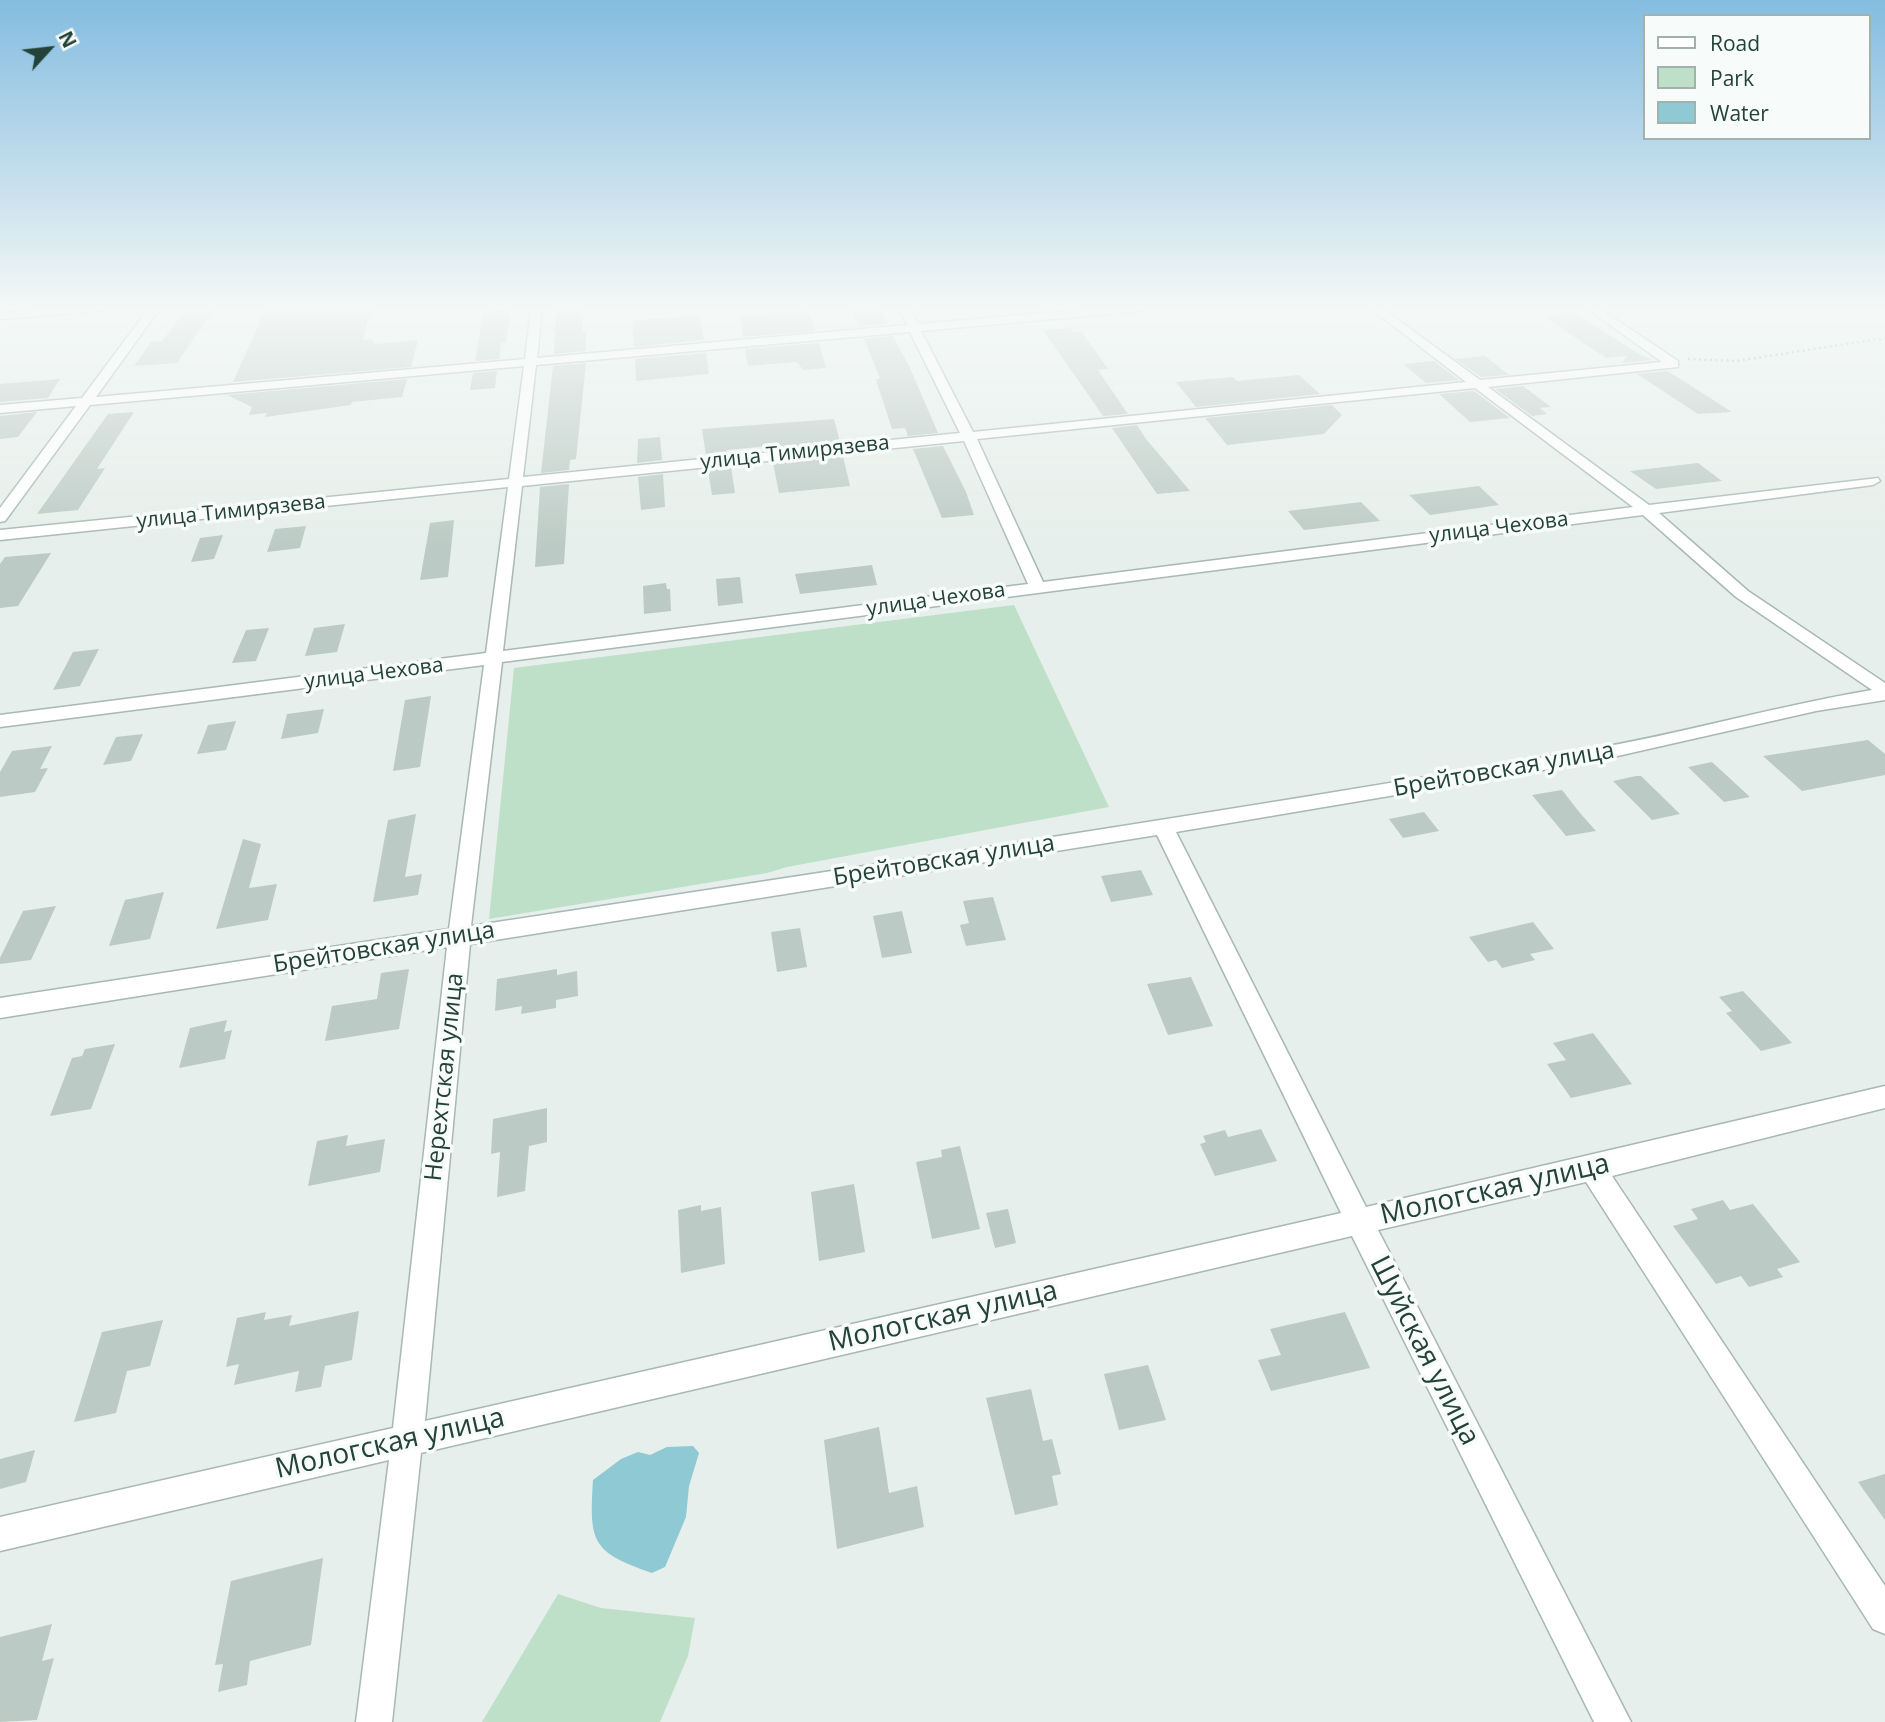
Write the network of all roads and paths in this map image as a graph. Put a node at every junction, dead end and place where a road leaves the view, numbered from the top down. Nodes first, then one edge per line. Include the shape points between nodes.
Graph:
1 (96, 388) edge
2 (237, 388) edge
3 (526, 388) edge
4 (944, 388) edge
5 (1446, 388) edge
6 (1484, 388) edge
7 (86, 402) junction
8 (0, 409) edge
9 (968, 435) junction
10 (1873, 481) dead end
11 (516, 482) junction
12 (1642, 509) junction
13 (0, 518) edge
14 (0, 535) edge
15 (1037, 586) junction
16 (495, 658) junction
17 (1885, 692) edge
18 (0, 721) edge
19 (1163, 827) junction
20 (460, 937) junction
21 (0, 1009) edge
22 (1885, 1097) edge
23 (1592, 1168) junction
24 (1359, 1222) junction
25 (407, 1440) junction
26 (0, 1534) edge
27 (1885, 1617) edge
28 (374, 1722) edge
29 (1613, 1722) edge

1 - 7 street
2 - 7 street
3 - 11 street, Нерехтская улица
4 - 9 street
5 - 9 street, улица Тимирязева
6 - 12 street
7 - 8 street
7 - 13 street
9 - 11 street, улица Тимирязева
9 - 15 street
10 - 12 street, улица Чехова
11 - 14 street, улица Тимирязева
11 - 16 street, Нерехтская улица
12 - 15 street, улица Чехова
12 - 17 street via 1742,594
15 - 16 street, улица Чехова
16 - 18 street, улица Чехова
16 - 20 street, Нерехтская улица
17 - 19 street, Брейтовская улица via 1591,756
19 - 20 street, Брейтовская улица
19 - 24 street, Шуйская улица
20 - 21 street, Брейтовская улица
20 - 25 street, Нерехтская улица
22 - 23 street, Мологская улица
23 - 24 street, Мологская улица
23 - 27 street
24 - 25 street, Мологская улица
24 - 29 street, Шуйская улица
25 - 26 street, Мологская улица
25 - 28 street, Нерехтская улица

